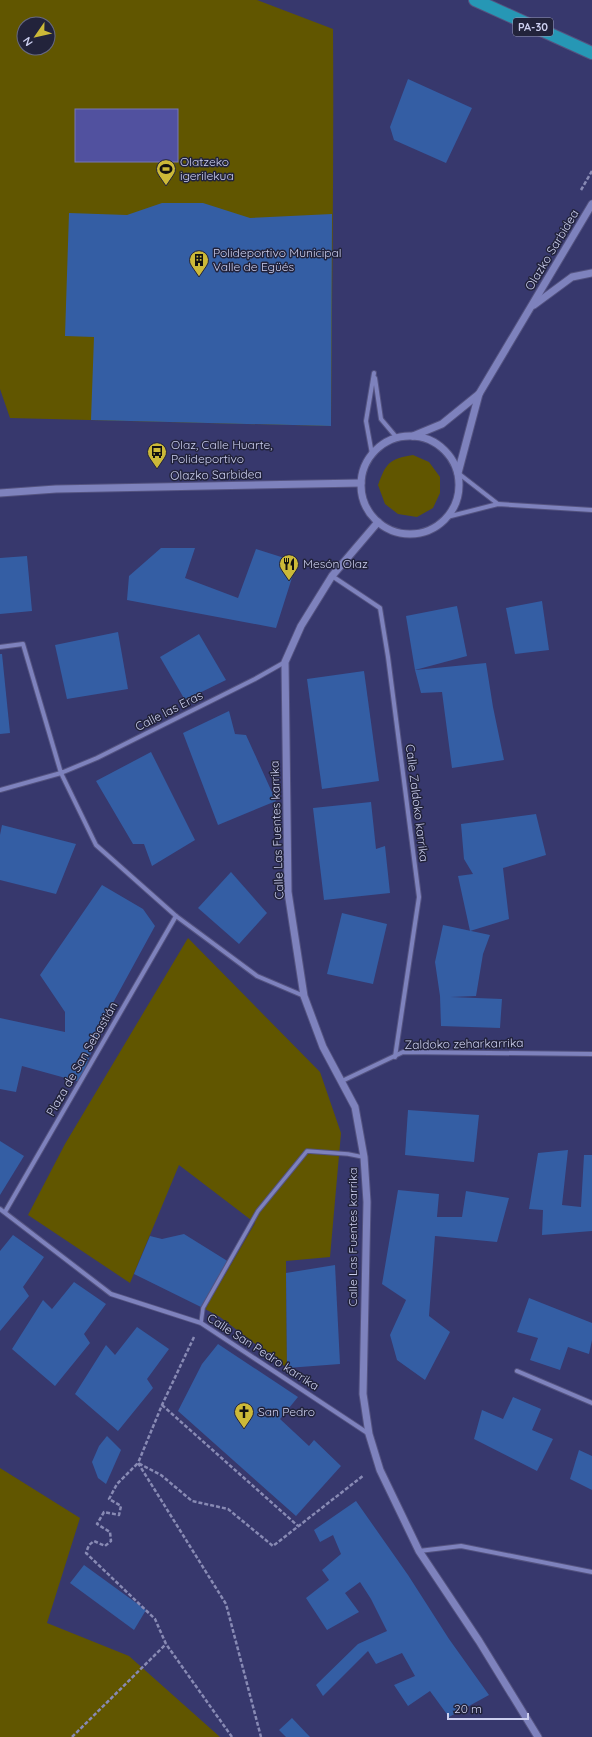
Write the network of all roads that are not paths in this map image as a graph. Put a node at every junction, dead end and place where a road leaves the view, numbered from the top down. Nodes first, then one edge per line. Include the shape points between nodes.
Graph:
1 (475, 0) edge
2 (592, 53) edge
3 (592, 204) edge
4 (592, 273) edge
5 (530, 307) junction
6 (479, 394) junction
7 (413, 436) junction
8 (397, 438) junction
9 (372, 454) junction
10 (458, 473) junction
11 (361, 483) junction
12 (0, 493) edge
13 (498, 504) junction
14 (592, 510) edge
15 (447, 517) junction
16 (378, 522) junction
17 (332, 576) junction
18 (0, 647) edge
19 (285, 662) junction
20 (61, 773) junction
21 (0, 790) edge
22 (176, 916) junction
23 (304, 996) junction
24 (592, 1054) edge
25 (395, 1057) junction
26 (342, 1082) junction
27 (364, 1157) junction
28 (0, 1209) edge
29 (5, 1212) junction
30 (201, 1323) junction
31 (517, 1371) dead end
32 (592, 1403) edge
33 (370, 1434) junction
34 (419, 1551) junction
35 (592, 1572) edge
36 (538, 1737) edge

1 - 2 highway, PA-30
3 - 5 street, Olazko Sarbidea
4 - 5 street, Olazko Sarbidea via 572,277
5 - 6 street, Olazko Sarbidea
6 - 7 street, Olazko Sarbidea via 442,424
6 - 10 street, Olazko Sarbidea
7 - 8 street
7 - 10 street via 428,440 441,448 451,459
8 - 9 street via 383,444
8 - 9 street via 381,419 374,373 366,421
9 - 11 street via 364,468
10 - 13 street
10 - 15 street via 459,489 455,504
11 - 12 street, Olazko Sarbidea via 56,489
11 - 16 street via 363,499
13 - 14 street
13 - 15 street
15 - 16 street via 436,527 421,533 406,534 391,530
16 - 17 street, Calle Las Fuentes karrika
17 - 19 street, Calle Las Fuentes karrika via 301,626
17 - 25 street, Calle Zaldoko karrika via 380,608 388,657 419,897
18 - 20 street via 23,644
19 - 20 street, Calle las Eras via 97,758
19 - 23 street, Calle Las Fuentes karrika via 288,892
20 - 21 street
20 - 22 street via 96,845
22 - 23 street via 257,976
22 - 29 street, Plaza de San Sebastián
23 - 26 street, Calle Las Fuentes karrika via 323,1046
24 - 25 street, Zaldoko zeharkarrika via 403,1052
25 - 26 street, Zaldoko zeharkarrika
26 - 27 street, Calle Las Fuentes karrika via 355,1107
27 - 30 street via 307,1151 258,1210 202,1308
27 - 33 street, Calle Las Fuentes karrika via 366,1202 363,1394
28 - 29 street, Calle San Pedro karrika
29 - 30 street, Calle San Pedro karrika via 111,1294
30 - 33 street, Calle San Pedro karrika
31 - 32 street
33 - 34 street, Calle Las Fuentes karrika via 380,1470
34 - 35 street via 460,1546
34 - 36 street, Calle Las Fuentes karrika via 479,1641

